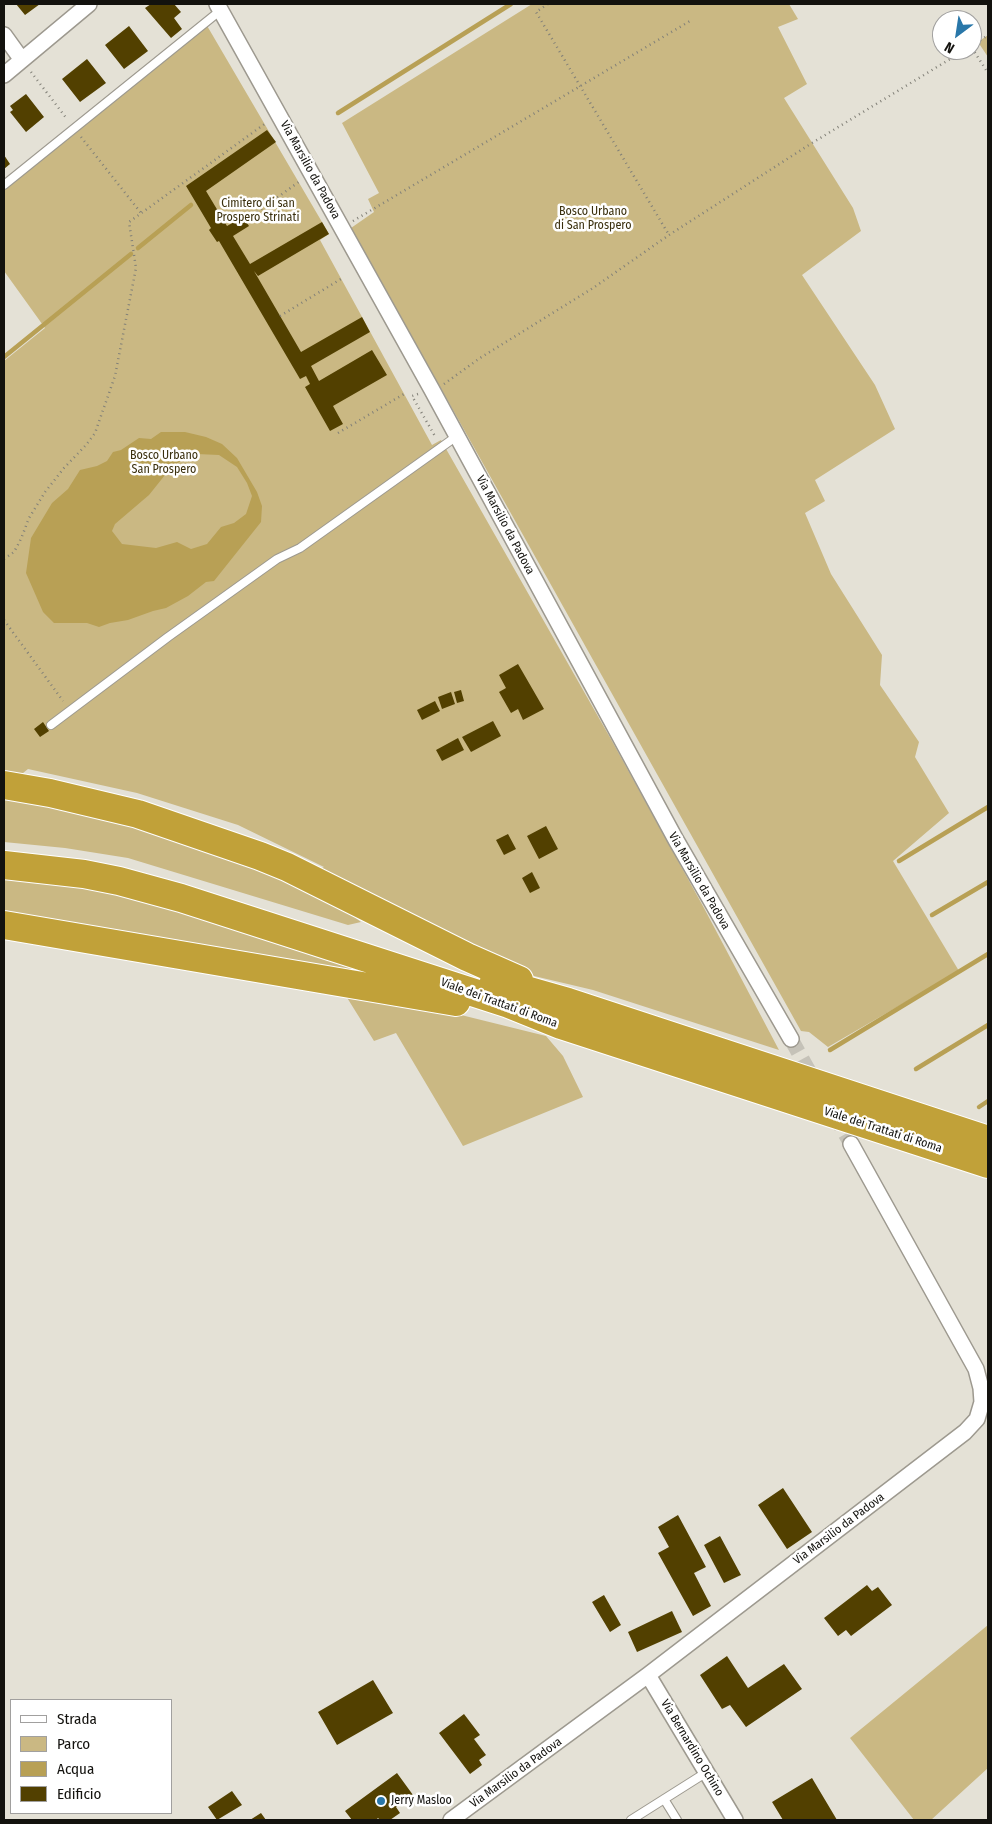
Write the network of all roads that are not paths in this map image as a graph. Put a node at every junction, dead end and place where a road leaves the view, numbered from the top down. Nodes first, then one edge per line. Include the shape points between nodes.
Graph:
1 (89, 4) edge
2 (219, 7) edge
3 (4, 35) edge
4 (22, 60) junction
5 (4, 75) edge
6 (4, 185) edge
7 (457, 436) junction
8 (51, 725) dead end
9 (4, 785) edge
10 (4, 849) edge
11 (4, 865) edge
12 (4, 925) edge
13 (4, 933) edge
14 (102, 942) junction
15 (564, 1014) junction
16 (791, 1039) tunnel mouth
17 (988, 1140) edge
18 (851, 1144) tunnel mouth
19 (988, 1164) edge
20 (983, 1416) edge
21 (648, 1675) junction
22 (706, 1772) junction
23 (664, 1799) junction
24 (451, 1820) edge
25 (630, 1820) edge
26 (677, 1820) edge
27 (735, 1820) edge

1 - 4 street
2 - 6 lane, Via Marsilio da Padova
2 - 7 street, Via Marsilio da Padova
3 - 4 street
4 - 5 street
7 - 8 lane via 300,548 277,559
7 - 16 street, Via Marsilio da Padova via 676,840
9 - 15 highway via 138,814 287,867 484,965
10 - 15 highway, Viale dei Trattati di Roma via 58,853 146,870 514,988
11 - 15 highway, Viale dei Trattati di Roma via 119,881 509,1004
12 - 14 highway
13 - 14 highway
14 - 15 highway via 451,1001
15 - 17 highway, Viale dei Trattati di Roma
15 - 19 highway, Viale dei Trattati di Roma
18 - 20 street, Via Marsilio da Padova via 976,1369
20 - 21 street, Via Marsilio da Padova
21 - 22 street, Via Bernardino Ochino
21 - 24 street, Via Marsilio da Padova
22 - 23 lane
22 - 27 street, Via Bernardino Ochino
23 - 25 lane
23 - 26 lane

